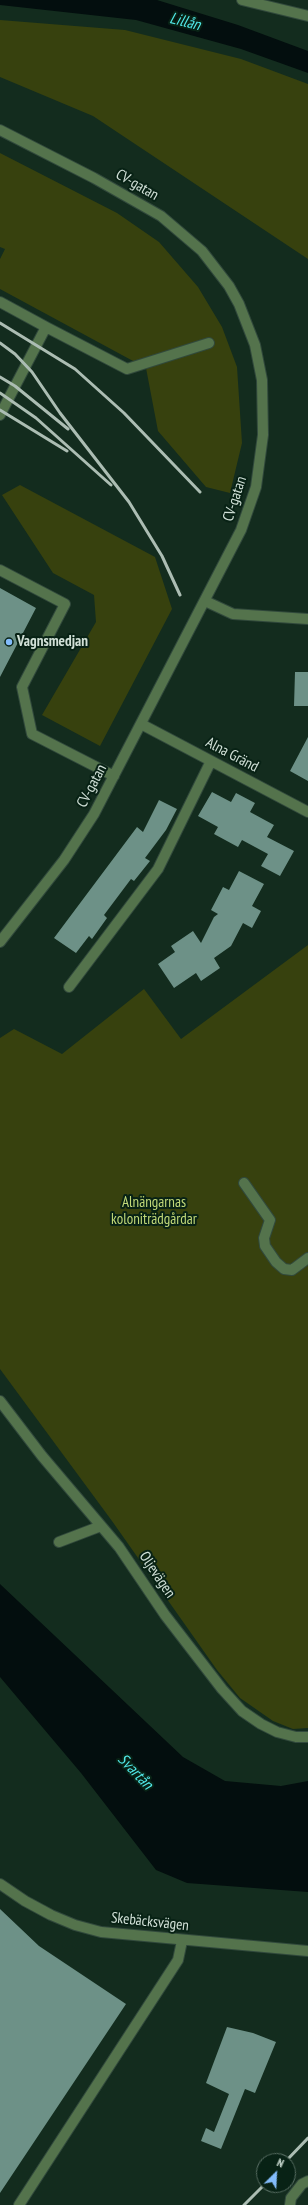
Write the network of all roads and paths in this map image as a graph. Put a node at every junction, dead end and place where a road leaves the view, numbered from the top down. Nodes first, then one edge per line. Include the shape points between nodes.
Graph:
1 (242, 0) edge
2 (308, 16) edge
3 (0, 130) edge
4 (0, 302) edge
5 (46, 327) junction
6 (209, 343) dead end
7 (0, 415) edge
8 (0, 570) edge
9 (205, 601) junction
10 (308, 619) edge
11 (141, 724) junction
12 (211, 761) junction
13 (114, 776) junction
14 (308, 812) edge
15 (0, 942) edge
16 (69, 988) dead end
17 (244, 1183) dead end
18 (308, 1258) edge
19 (0, 1401) edge
20 (101, 1526) junction
21 (59, 1542) dead end
22 (308, 1736) edge
23 (0, 1884) edge
24 (182, 1941) junction
25 (308, 1951) edge
26 (308, 2181) edge
27 (19, 2205) edge
28 (290, 2205) edge

1 - 2 street
3 - 9 street, CV-gatan via 94,178 167,220 202,251 239,304 255,345 261,374 262,451 248,513
4 - 5 street
5 - 6 street via 127,369
5 - 7 street
8 - 13 street via 66,604 22,687 32,734
9 - 10 street via 234,614
9 - 11 street, CV-gatan
11 - 12 street, Alna Gränd
11 - 13 street, CV-gatan
12 - 14 street, Alna Gränd
12 - 16 street via 158,869
13 - 15 street, CV-gatan via 74,846
17 - 18 street via 270,1220 264,1238 276,1262 284,1269 292,1270
19 - 20 street, Oljevägen
20 - 21 street
20 - 22 street, Oljevägen via 119,1547 199,1660 242,1711 277,1732 296,1737
23 - 24 street, Skebäcksvägen via 25,1901 75,1925 101,1932
24 - 25 street, Skebäcksvägen
24 - 27 street via 178,1960
26 - 28 street via 302,2184 291,2198

